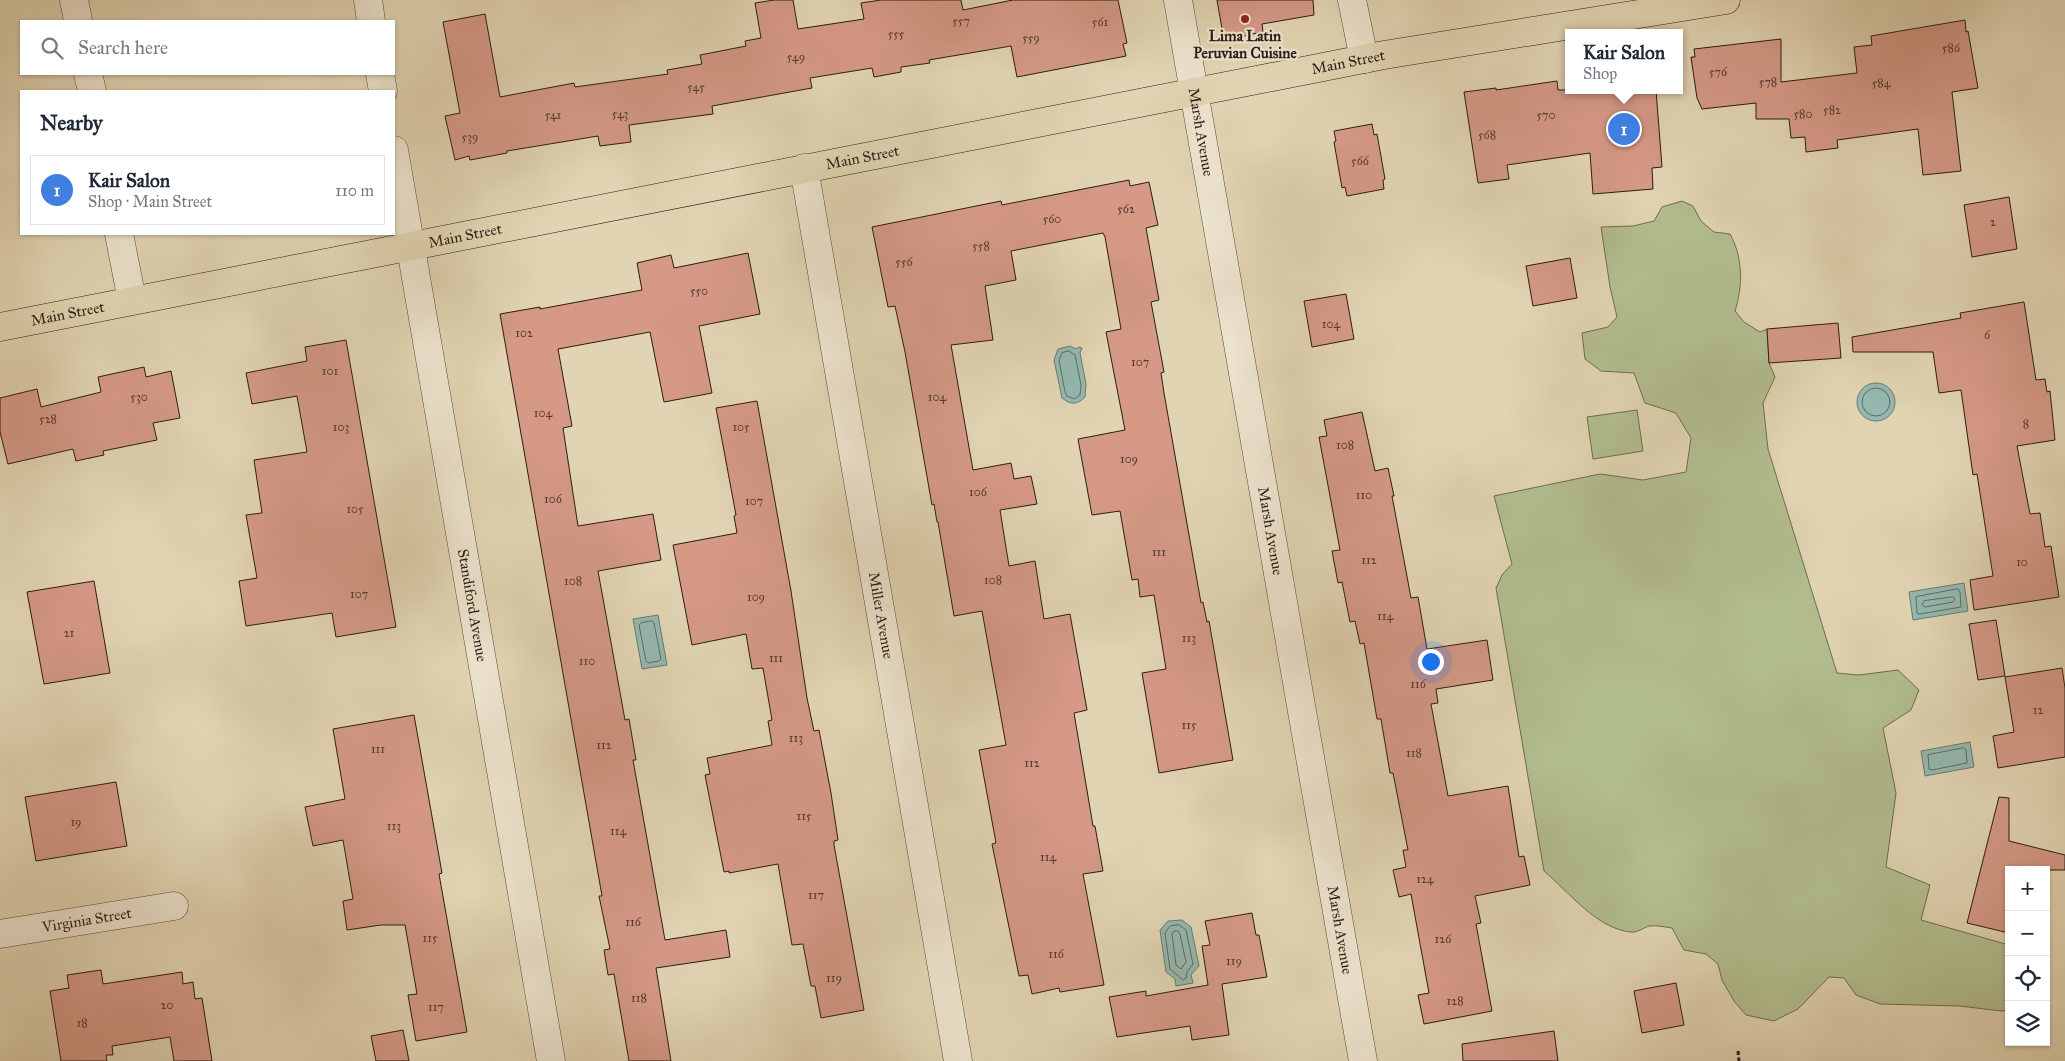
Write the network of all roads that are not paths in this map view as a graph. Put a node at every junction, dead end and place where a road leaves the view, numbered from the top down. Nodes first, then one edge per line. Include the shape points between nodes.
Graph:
1 (74, 0) edge
2 (368, 0) edge
3 (1178, 0) edge
4 (1352, 0) edge
5 (1726, 0) edge
6 (1656, 5) edge
7 (78, 20) edge
8 (371, 20) edge
9 (1364, 59) junction
10 (88, 75) edge
11 (380, 75) edge
12 (92, 90) edge
13 (384, 90) edge
14 (1194, 92) junction
15 (395, 156) edge
16 (804, 168) junction
17 (119, 235) edge
18 (410, 246) junction
19 (132, 300) junction
20 (0, 327) edge
21 (174, 906) dead end
22 (0, 934) edge
23 (551, 1061) edge
24 (958, 1061) edge
25 (1363, 1061) edge

1 - 7 street
2 - 8 street
3 - 14 street, Marsh Avenue
4 - 9 street
5 - 6 main road, Main Street
6 - 9 main road, Main Street
9 - 14 main road, Main Street
10 - 12 street
11 - 13 street
14 - 16 main road, Main Street
14 - 25 street, Marsh Avenue
15 - 18 street, Standiford Avenue
16 - 18 main road, Main Street
16 - 24 street, Miller Avenue
17 - 19 street
18 - 19 main road, Main Street
18 - 23 street, Standiford Avenue
19 - 20 main road, Main Street
21 - 22 street, Virginia Street

